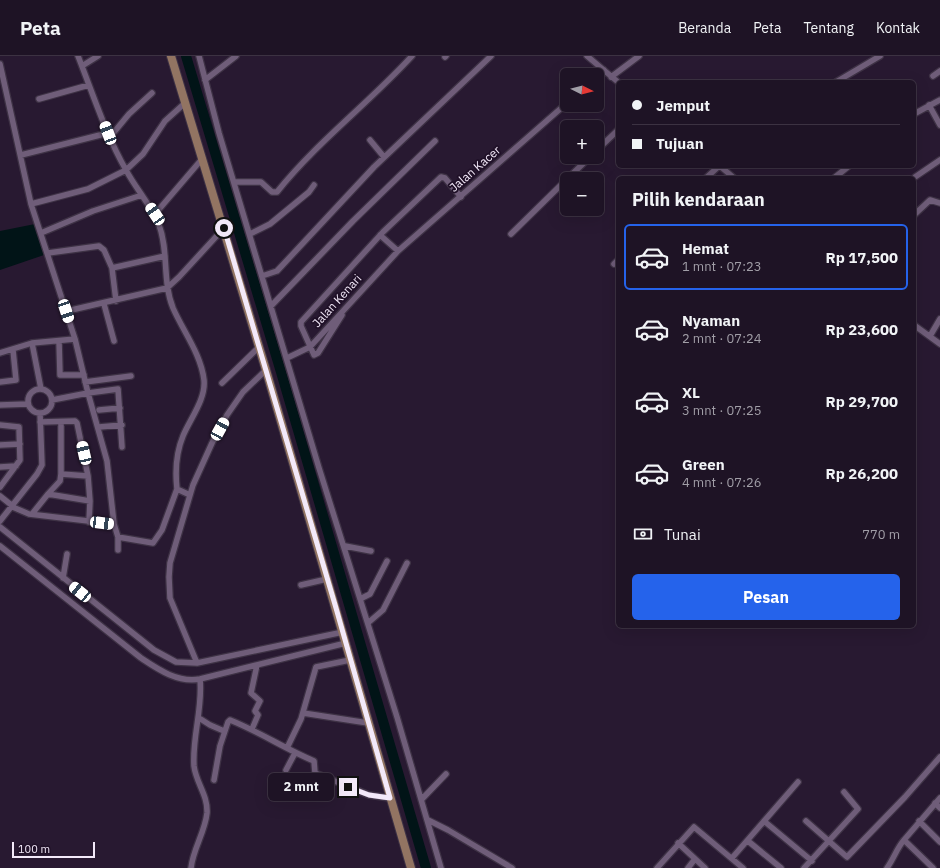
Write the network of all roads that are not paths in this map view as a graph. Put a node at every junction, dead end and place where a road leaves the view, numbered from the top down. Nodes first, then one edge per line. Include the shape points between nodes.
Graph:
1 (78, 56) edge
2 (98, 56) edge
3 (171, 56) edge
4 (199, 56) edge
5 (236, 56) edge
6 (412, 56) edge
7 (490, 56) edge
8 (587, 56) edge
9 (639, 56) edge
10 (880, 56) edge
11 (0, 64) edge
12 (82, 66) junction
13 (602, 68) edge
14 (604, 70) edge
15 (940, 71) edge
16 (933, 76) dead end
17 (611, 77) junction
18 (205, 80) junction
19 (839, 80) edge
20 (616, 81) edge
21 (90, 85) junction
22 (152, 93) dead end
23 (39, 98) dead end
24 (940, 100) edge
25 (185, 103) junction
26 (929, 105) junction
27 (560, 109) edge
28 (916, 113) edge
29 (940, 125) edge
30 (616, 132) edge
31 (109, 135) junction
32 (370, 140) dead end
33 (435, 141) dead end
34 (604, 143) edge
35 (21, 155) junction
36 (384, 157) junction
37 (202, 159) junction
38 (940, 160) edge
39 (583, 164) edge
40 (717, 168) edge
41 (722, 168) edge
42 (846, 168) edge
43 (126, 170) junction
44 (574, 172) edge
45 (708, 176) edge
46 (732, 176) edge
47 (836, 176) edge
48 (916, 176) edge
49 (234, 182) junction
50 (314, 185) dead end
51 (560, 186) edge
52 (142, 195) junction
53 (460, 197) junction
54 (940, 203) edge
55 (31, 204) junction
56 (916, 213) edge
57 (155, 214) junction
58 (224, 228) junction
59 (41, 233) junction
60 (250, 234) junction
61 (511, 234) dead end
62 (380, 235) junction
63 (398, 251) junction
64 (48, 253) junction
65 (165, 256) junction
66 (112, 268) junction
67 (262, 276) junction
68 (167, 288) junction
69 (353, 299) junction
70 (116, 301) junction
71 (104, 304) junction
72 (271, 306) junction
73 (66, 311) junction
74 (940, 320) edge
75 (916, 326) edge
76 (930, 336) junction
77 (75, 339) junction
78 (59, 341) junction
79 (114, 341) dead end
80 (32, 343) junction
81 (940, 344) edge
82 (310, 347) junction
83 (258, 348) junction
84 (13, 350) junction
85 (0, 353) edge
86 (287, 358) junction
87 (266, 370) junction
88 (84, 375) junction
89 (131, 376) dead end
90 (0, 382) edge
91 (86, 382) junction
92 (222, 383) dead end
93 (41, 389) junction
94 (88, 393) junction
95 (52, 400) junction
96 (28, 404) junction
97 (0, 405) edge
98 (120, 408) junction
99 (99, 410) dead end
100 (40, 413) junction
101 (40, 422) junction
102 (61, 422) junction
103 (122, 425) junction
104 (0, 426) edge
105 (98, 427) junction
106 (20, 444) junction
107 (0, 445) edge
108 (122, 447) dead end
109 (16, 466) junction
110 (0, 467) edge
111 (61, 474) junction
112 (88, 476) junction
113 (0, 487) edge
114 (178, 489) junction
115 (48, 494) junction
116 (190, 495) junction
117 (0, 496) edge
118 (90, 501) junction
119 (12, 505) junction
120 (32, 514) junction
121 (0, 521) edge
122 (89, 522) junction
123 (114, 524) junction
124 (0, 527) edge
125 (118, 537) junction
126 (0, 546) edge
127 (345, 546) junction
128 (118, 550) dead end
129 (371, 551) dead end
130 (67, 554) dead end
131 (387, 561) dead end
132 (407, 563) dead end
133 (63, 578) junction
134 (327, 579) junction
135 (301, 585) dead end
136 (362, 598) junction
137 (369, 622) junction
138 (344, 637) junction
139 (350, 660) junction
140 (197, 663) junction
141 (257, 665) junction
142 (200, 679) junction
143 (303, 713) junction
144 (199, 718) junction
145 (368, 723) junction
146 (252, 729) junction
147 (224, 731) junction
148 (287, 748) junction
149 (295, 753) junction
150 (940, 757) edge
151 (286, 770) dead end
152 (446, 774) dead end
153 (214, 780) dead end
154 (798, 782) dead end
155 (844, 792) dead end
156 (390, 798) junction
157 (940, 798) edge
158 (422, 799) junction
159 (935, 803) junction
160 (940, 808) edge
161 (428, 820) junction
162 (764, 821) junction
163 (806, 821) dead end
164 (920, 821) junction
165 (904, 840) junction
166 (748, 841) junction
167 (828, 842) junction
168 (940, 842) edge
169 (678, 843) junction
170 (732, 858) junction
171 (695, 859) junction
172 (812, 861) junction
173 (191, 868) edge
174 (411, 868) edge
175 (441, 868) edge
176 (512, 868) edge
177 (657, 868) edge
178 (688, 868) edge
179 (705, 868) edge
180 (743, 868) edge
181 (781, 868) edge
182 (804, 868) edge
183 (887, 868) edge
184 (933, 868) edge

1 - 12 street
2 - 12 street
3 - 25 street
4 - 18 street
5 - 18 street
6 - 49 street via 339,125 277,192 272,192 261,182
7 - 36 street
8 - 13 street
9 - 17 street
10 - 19 street
11 - 35 street
12 - 21 street
14 - 17 street
15 - 16 street
17 - 20 street
18 - 49 street
21 - 23 street
21 - 31 street
22 - 31 street
24 - 26 street
25 - 37 street
25 - 43 street via 165,121 143,154
26 - 28 street
26 - 29 street
27 - 53 street, Jalan Kacer
30 - 34 street
31 - 35 street
31 - 43 street
32 - 36 street
33 - 72 street
35 - 55 street
36 - 67 street via 277,271
37 - 57 street
37 - 58 street
38 - 48 street
39 - 44 street
40 - 45 street
41 - 46 street
42 - 47 street
43 - 52 street
43 - 55 street via 88,189
49 - 60 street
50 - 60 street via 270,224
51 - 61 street
52 - 57 street
52 - 59 street
53 - 62 street via 445,178 441,177
53 - 63 street, Jalan Kacer
54 - 56 street via 930,200
55 - 59 street
57 - 65 street via 161,229
58 - 68 street
58 - 83 street
59 - 64 street
60 - 67 street
62 - 63 street
62 - 82 street via 301,322 300,326
63 - 69 street, Jalan Kenari
64 - 66 street via 98,246 104,250
64 - 73 street
65 - 66 street
65 - 68 street
66 - 70 street
67 - 72 street
68 - 70 street
68 - 114 street via 173,308 203,372 205,386 178,452
69 - 82 street, Jalan Kenari
69 - 82 street via 316,355
70 - 71 street
71 - 73 street
71 - 79 street
72 - 86 street
73 - 77 street
74 - 76 street
75 - 76 street
76 - 81 street
77 - 78 street
77 - 88 street
78 - 80 street
78 - 88 street via 60,376
80 - 84 street
80 - 93 street
82 - 86 street, Jalan Kenari
83 - 87 street
83 - 92 street
84 - 85 street
84 - 90 street via 16,380
86 - 127 street
87 - 116 street via 243,392 227,415
87 - 134 street
88 - 91 street
89 - 91 street
91 - 94 street
93 - 95 street via 48,392
93 - 96 street via 32,392
94 - 95 street
94 - 98 street via 116,388
94 - 105 street
95 - 100 street via 48,410
96 - 97 street
96 - 100 street
98 - 99 street
98 - 103 street
100 - 101 street
101 - 102 street
101 - 119 street via 42,466
102 - 111 street
102 - 112 street via 77,423
103 - 105 street
103 - 108 street
104 - 106 street via 18,426
105 - 123 street via 107,461
106 - 107 street
106 - 109 street via 20,458
109 - 110 street
109 - 113 street
111 - 112 street
111 - 115 street via 60,481
112 - 118 street
114 - 116 street
114 - 125 street via 162,530 153,543
115 - 118 street
115 - 120 street
116 - 140 street via 170,563 169,588 170,598
117 - 119 street
118 - 122 street
119 - 120 street via 22,512
119 - 121 street
120 - 122 street
122 - 123 street
123 - 125 street
124 - 133 street
125 - 128 street
126 - 142 street via 154,667 181,679
127 - 129 street
127 - 136 street
130 - 133 street
131 - 136 street via 370,594
132 - 137 street via 383,610
133 - 140 street via 165,658 180,663
134 - 135 street
134 - 138 street
136 - 137 street
137 - 158 street
138 - 139 street
138 - 140 street
138 - 141 street
139 - 143 street via 317,666
139 - 145 street
141 - 142 street
141 - 146 street via 251,693 260,701 255,711 258,715
142 - 144 street via 202,698
143 - 145 street
143 - 148 street
144 - 147 street
144 - 173 street via 194,766 197,781 207,804 207,813
145 - 156 street
146 - 147 street via 230,720
146 - 148 street
147 - 153 street
148 - 149 street
149 - 151 street
149 - 156 street via 314,761 315,773 369,795
150 - 167 street via 847,857
152 - 158 street
154 - 162 street
155 - 167 street via 859,808
156 - 174 street
157 - 159 street
158 - 161 street
159 - 160 street
159 - 164 street
161 - 175 street
161 - 176 street
162 - 166 street
162 - 172 street
163 - 167 street
164 - 165 street
164 - 168 street
165 - 183 street
165 - 184 street
166 - 170 street
166 - 181 street
167 - 172 street
169 - 170 street via 695,827
169 - 171 street
169 - 177 street
170 - 180 street
171 - 178 street
171 - 179 street
172 - 182 street

